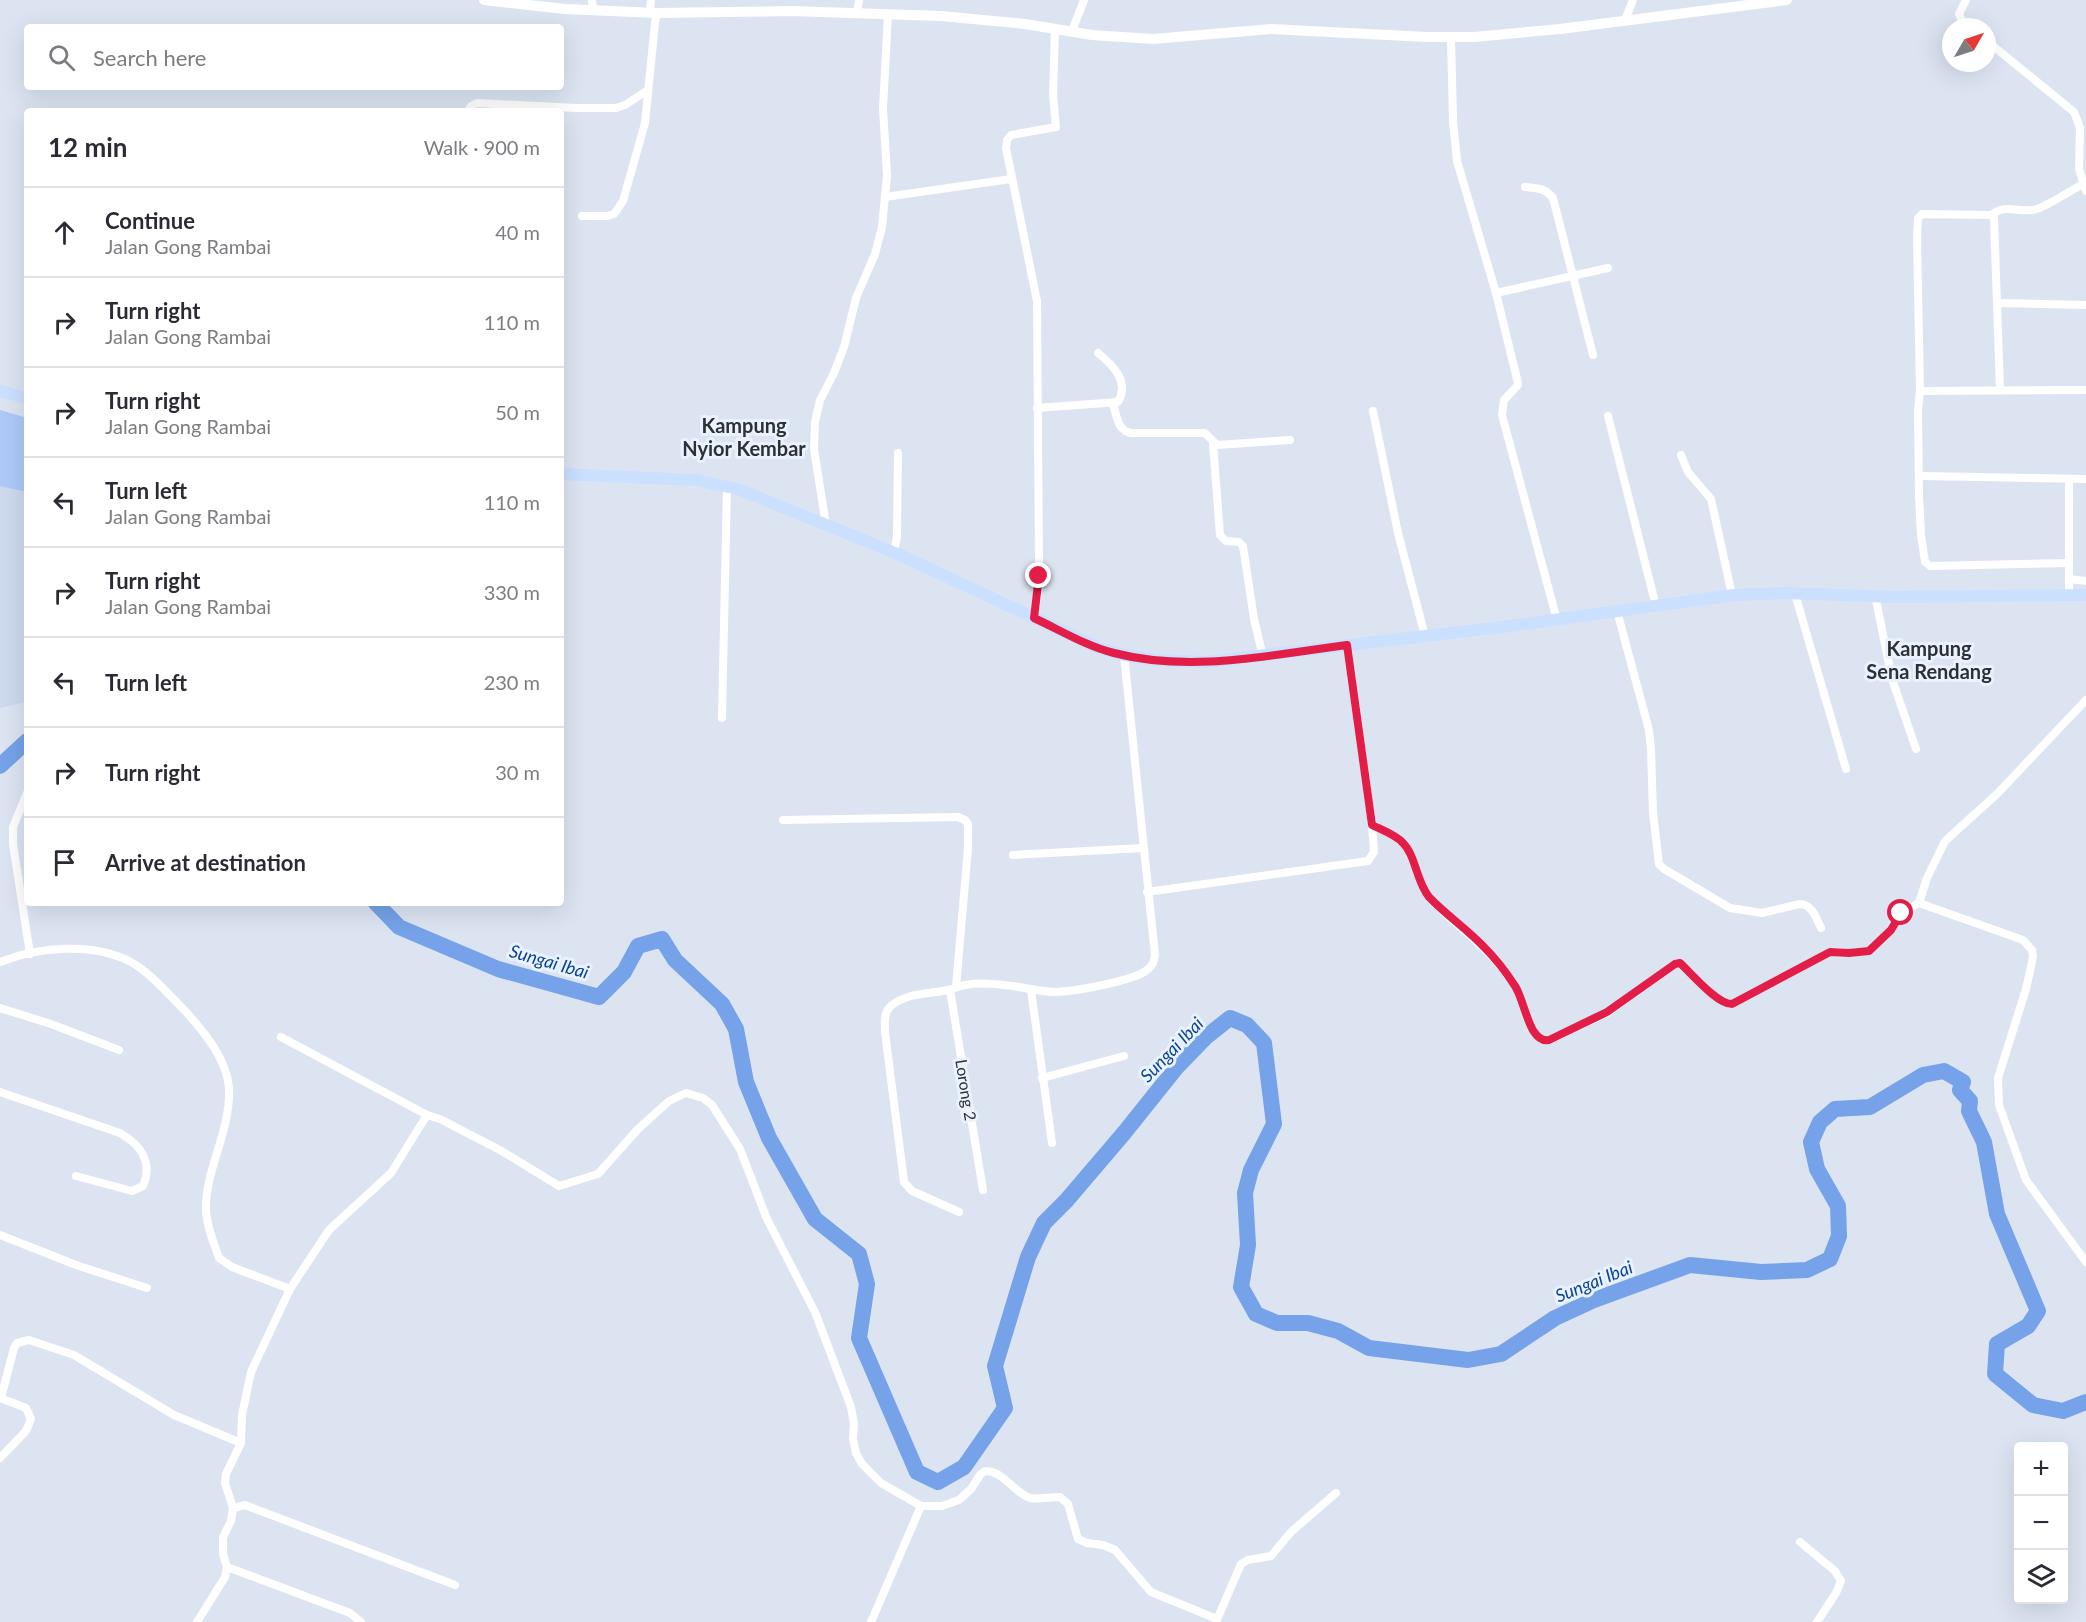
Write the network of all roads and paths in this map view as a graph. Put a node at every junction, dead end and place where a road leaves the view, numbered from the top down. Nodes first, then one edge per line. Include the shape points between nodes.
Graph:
1 (484, 0) edge
2 (651, 0) edge
3 (859, 0) edge
4 (1084, 0) edge
5 (1633, 0) edge
6 (1787, 0) edge
7 (1966, 0) edge
8 (1760, 2) edge
9 (593, 5) edge
10 (653, 12) junction
11 (857, 14) junction
12 (888, 14) junction
13 (1961, 18) edge
14 (1624, 20) junction
15 (1054, 29) junction
16 (1072, 31) junction
17 (1451, 37) junction
18 (1996, 48) edge
19 (648, 90) junction
20 (470, 108) edge
21 (1011, 179) junction
22 (1525, 187) dead end
23 (2085, 187) edge
24 (885, 197) junction
25 (1992, 215) junction
26 (582, 216) dead end
27 (1608, 268) dead end
28 (1573, 276) junction
29 (1496, 293) junction
30 (1998, 303) junction
31 (2086, 304) edge
32 (1098, 353) dead end
33 (1593, 355) dead end
34 (2000, 390) junction
35 (2086, 390) edge
36 (0, 391) edge
37 (1920, 391) junction
38 (24, 397) edge
39 (1113, 404) junction
40 (1037, 408) junction
41 (1373, 411) dead end
42 (1608, 416) dead end
43 (1290, 440) dead end
44 (1213, 442) junction
45 (898, 453) dead end
46 (1681, 455) dead end
47 (564, 474) edge
48 (1920, 476) junction
49 (2070, 478) junction
50 (2086, 479) edge
51 (727, 486) junction
52 (826, 525) junction
53 (894, 553) junction
54 (2069, 563) junction
55 (2069, 579) junction
56 (2086, 581) edge
57 (1795, 594) junction
58 (1732, 595) junction
59 (1875, 595) junction
60 (2069, 595) junction
61 (2086, 595) edge
62 (1656, 606) junction
63 (1617, 611) junction
64 (1034, 618) junction
65 (1557, 620) junction
66 (1425, 636) junction
67 (1347, 645) junction
68 (1124, 655) junction
69 (1263, 657) junction
70 (2086, 700) edge
71 (722, 718) dead end
72 (1916, 750) dead end
73 (1846, 768) dead end
74 (24, 800) edge
75 (783, 820) dead end
76 (1372, 825) junction
77 (1143, 848) junction
78 (1013, 855) dead end
79 (1148, 892) junction
80 (1919, 903) junction
81 (1821, 928) dead end
82 (30, 954) junction
83 (0, 962) edge
84 (953, 988) junction
85 (1031, 990) junction
86 (0, 1008) edge
87 (281, 1037) dead end
88 (118, 1050) dead end
89 (1124, 1056) dead end
90 (1042, 1078) junction
91 (0, 1092) edge
92 (427, 1115) junction
93 (1052, 1143) dead end
94 (76, 1176) dead end
95 (983, 1190) dead end
96 (959, 1212) dead end
97 (0, 1235) edge
98 (2086, 1262) edge
99 (147, 1288) dead end
100 (290, 1289) junction
101 (0, 1398) edge
102 (241, 1443) junction
103 (0, 1458) edge
104 (1336, 1493) dead end
105 (921, 1506) junction
106 (233, 1508) junction
107 (1800, 1542) dead end
108 (227, 1567) junction
109 (455, 1585) dead end
110 (1216, 1620) edge
111 (197, 1622) edge
112 (361, 1622) edge
113 (872, 1622) edge
114 (1817, 1622) edge

1 - 9 street via 540,7
2 - 10 street
3 - 11 street
4 - 16 street
5 - 14 street
6 - 8 street
7 - 13 street
8 - 14 street
9 - 10 street
10 - 11 street
10 - 19 street
11 - 12 street
12 - 15 street via 959,17
12 - 24 street via 883,108 887,147
14 - 17 street
15 - 16 street
15 - 21 street via 1056,127 1009,137 1006,148
16 - 17 street via 1153,39 1271,29
17 - 29 street via 1455,152
18 - 23 street via 2074,112 2080,128 2079,169
19 - 20 street via 616,108 477,104
19 - 26 street via 643,132 619,209 607,216
21 - 24 street
21 - 40 street via 1037,301
22 - 28 street via 1548,191 1553,198
23 - 25 street via 2042,207 1999,209
24 - 52 street via 874,254 856,298 844,347 816,415 814,449
25 - 30 street
25 - 37 street via 1922,214 1918,218
27 - 28 street
28 - 29 street
28 - 33 street
29 - 65 street via 1518,385 1504,400 1502,415
30 - 31 street
30 - 34 street
32 - 39 street via 1111,363 1121,380 1121,397
34 - 35 street
34 - 37 street
36 - 38 main road
37 - 48 street
39 - 40 street
39 - 44 street via 1124,431 1205,433
40 - 64 street via 1039,570
41 - 66 street via 1398,533
42 - 62 street
43 - 44 street via 1217,445
44 - 69 street via 1220,535 1226,542 1243,546
45 - 53 street
46 - 58 street via 1688,472 1711,499
47 - 51 main road via 695,480
48 - 49 street
48 - 54 street via 1921,535 1927,565
49 - 50 street
49 - 54 street
51 - 52 main road
51 - 71 street
52 - 53 main road
53 - 64 main road
54 - 55 street
55 - 56 street
55 - 60 street
57 - 58 main road
57 - 59 main road
57 - 73 street
58 - 62 main road
59 - 60 main road
59 - 72 street via 1892,679
60 - 61 main road
62 - 63 main road
63 - 65 main road
63 - 81 street via 1649,730 1659,864 1730,908 1762,914 1806,904
64 - 68 main road via 1099,648
65 - 66 main road
66 - 67 main road
67 - 69 main road
67 - 76 street
68 - 69 main road via 1184,663
68 - 77 street
70 - 80 street via 1997,794 1945,841
74 - 82 street via 13,827 13,844
75 - 84 street, Lorong 2 via 958,816 965,820 968,848
76 - 79 street via 1374,852 1368,861
76 - 80 street via 1406,846 1422,887 1498,963 1521,996 1534,1035 1544,1041 1607,1012 1680,963 1719,1000 1732,1004 1830,952 1869,951 1891,930 1901,913
77 - 78 street
77 - 79 street
79 - 85 street via 1155,955 1146,971 1080,989
80 - 98 street via 2023,940 2032,950 2026,989 1998,1078 1999,1105 2026,1180
82 - 83 street
82 - 100 street via 73,947 104,952 130,962 197,1024 220,1058 229,1089 224,1133 206,1208 219,1258 232,1267
84 - 85 street via 967,984
84 - 95 street, Lorong 2
84 - 96 street via 901,1000 891,1005 885,1020 904,1182 909,1190
85 - 90 street
86 - 88 street
87 - 92 street
89 - 90 street
90 - 93 street
91 - 94 street via 132,1139 148,1168 143,1186 132,1191
92 - 100 street via 391,1173 329,1230
92 - 105 street via 500,1149 563,1186 594,1176 669,1101 687,1094 699,1096 712,1105 740,1149 767,1220 815,1312 851,1407 856,1453 876,1479
97 - 99 street
100 - 102 street via 251,1372
101 - 102 street via 14,1348 29,1340 74,1355 174,1415
101 - 103 street via 26,1408 30,1419 27,1431
102 - 106 street via 225,1482
104 - 110 street via 1291,1532 1271,1556 1241,1564
105 - 110 street via 942,1506 959,1500 985,1471 991,1471 1028,1497 1060,1497 1068,1504 1077,1539 1115,1550 1151,1592
105 - 113 street
106 - 108 street via 223,1537
106 - 109 street via 244,1505
107 - 114 street via 1835,1571 1841,1581
108 - 111 street via 225,1577
108 - 112 street via 350,1613

